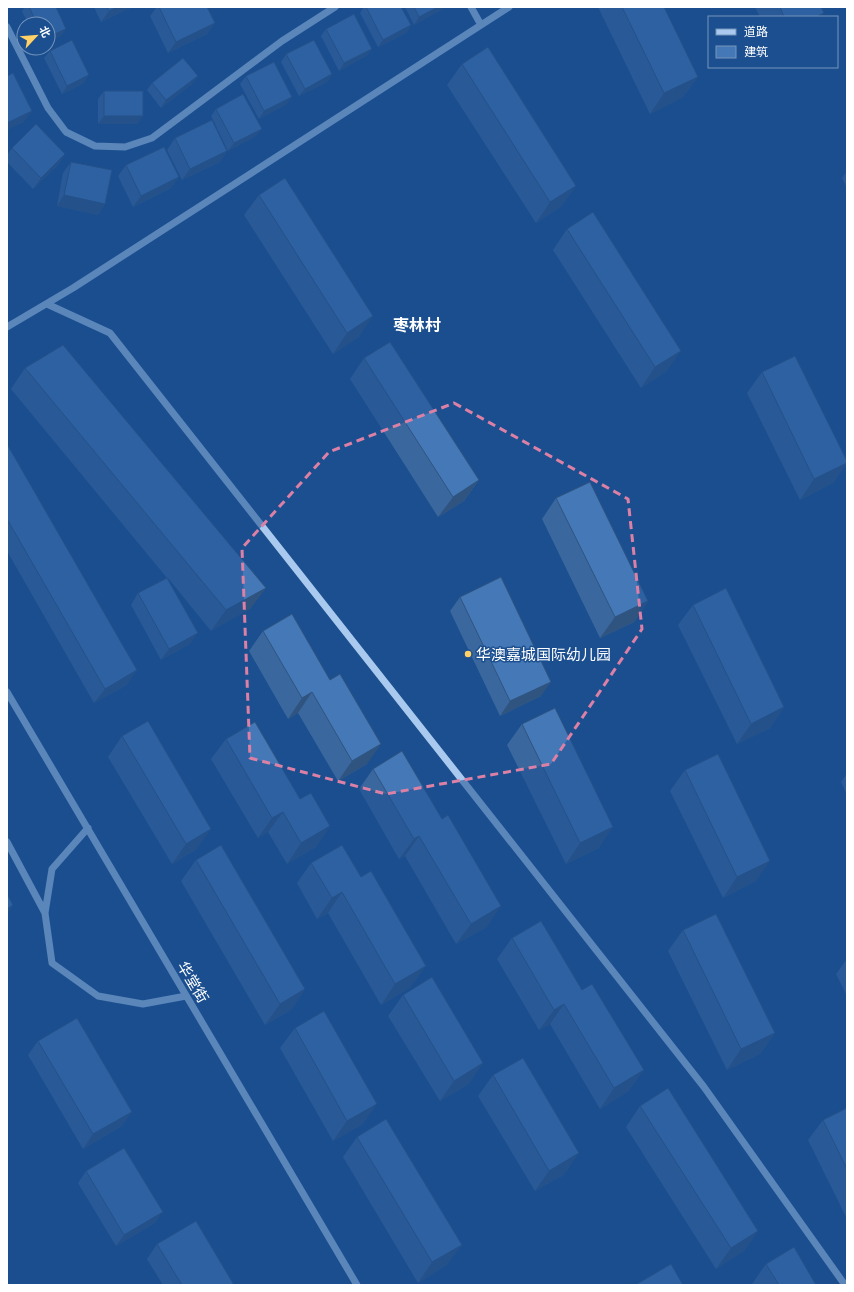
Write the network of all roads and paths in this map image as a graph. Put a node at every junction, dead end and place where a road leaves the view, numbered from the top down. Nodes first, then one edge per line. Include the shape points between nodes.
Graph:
1 (335, 7) edge
2 (471, 7) edge
3 (509, 7) edge
4 (481, 25) junction
5 (7, 27) edge
6 (47, 304) junction
7 (7, 327) edge
8 (7, 692) edge
9 (88, 828) junction
10 (7, 842) edge
11 (45, 913) junction
12 (186, 996) junction
13 (357, 1285) edge
14 (845, 1285) edge

1 - 5 street via 282,41 152,138 125,148 95,146 66,132 48,108
2 - 4 street
3 - 4 street
4 - 6 street
6 - 7 street
6 - 14 street via 110,333 704,1087
8 - 9 street, 华堂街
9 - 11 street via 52,869
9 - 12 street, 华堂街
10 - 11 street
11 - 12 street via 52,963 98,996 143,1004
12 - 13 street, 华堂街

